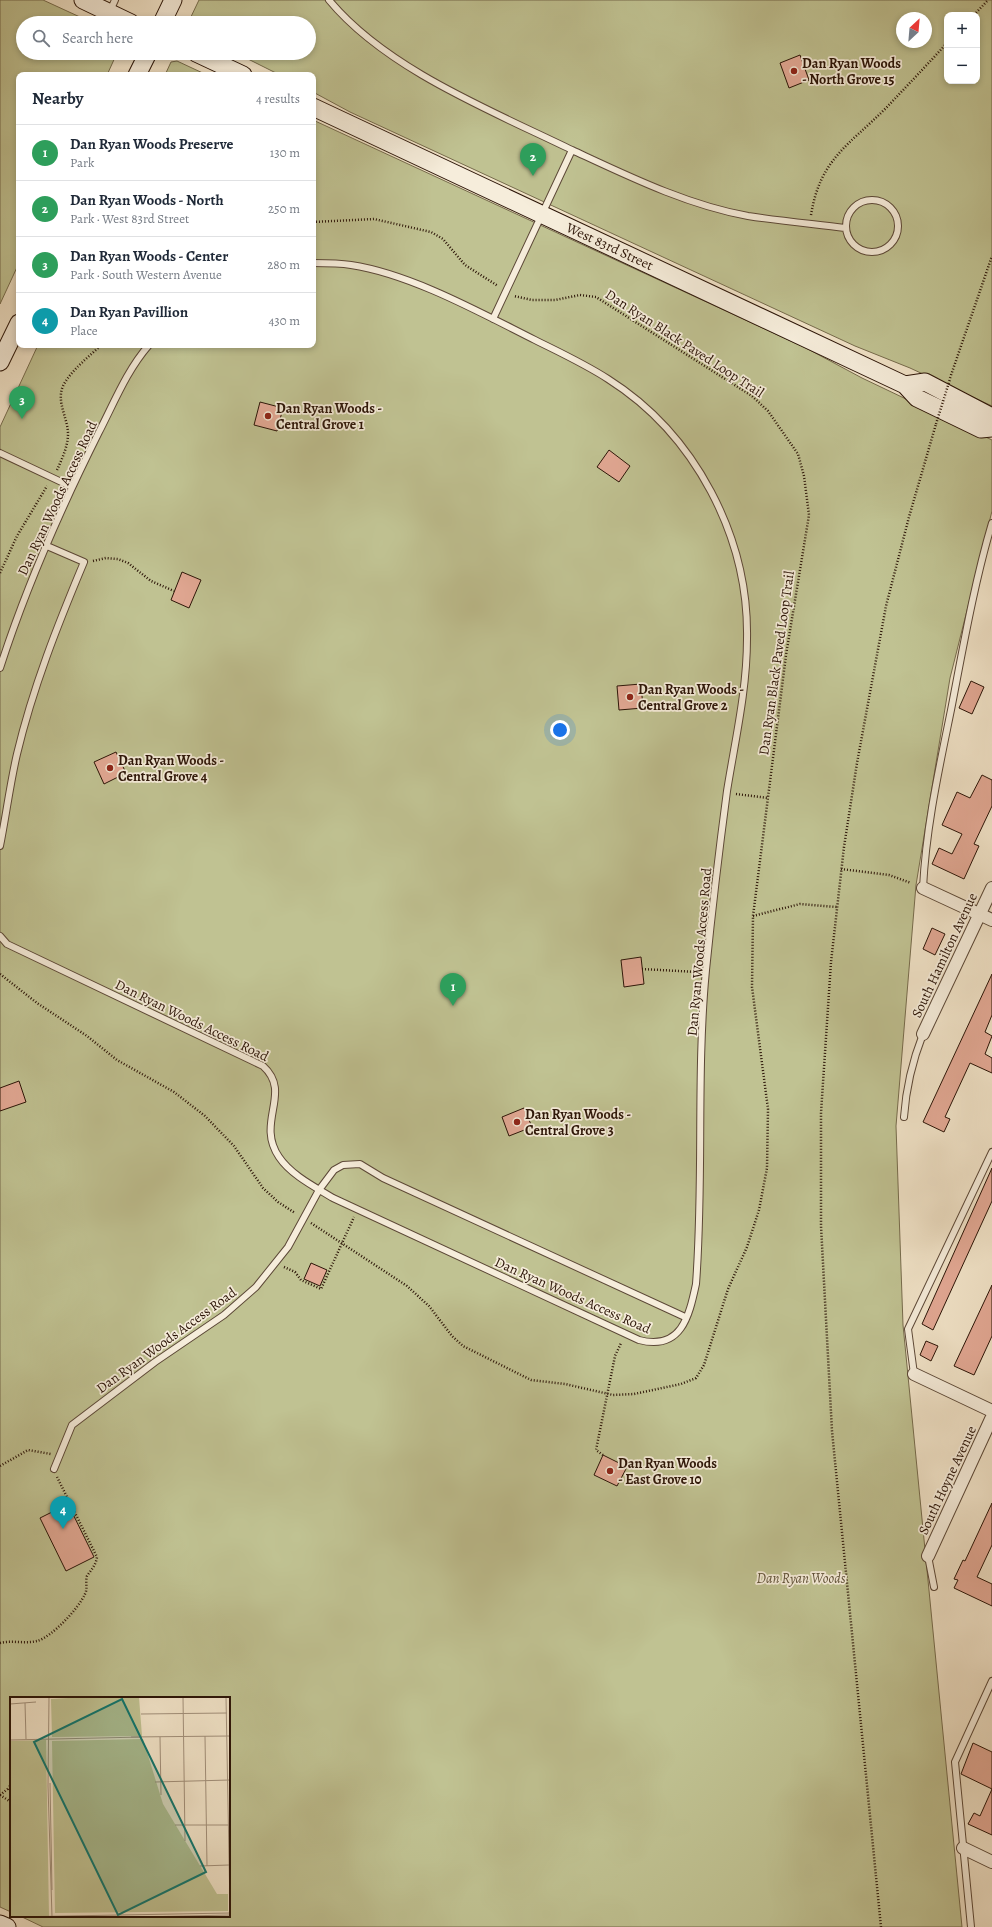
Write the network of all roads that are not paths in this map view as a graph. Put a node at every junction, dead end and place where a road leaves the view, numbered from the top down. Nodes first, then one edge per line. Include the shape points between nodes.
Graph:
1 (83, 0) edge
2 (173, 0) edge
3 (329, 0) edge
4 (112, 6) edge
5 (123, 16) edge
6 (165, 16) edge
7 (144, 60) edge
8 (211, 60) edge
9 (138, 72) edge
10 (237, 72) edge
11 (316, 109) edge
12 (572, 150) junction
13 (542, 214) junction
14 (845, 228) junction
15 (316, 263) edge
16 (492, 319) junction
17 (16, 328) edge
18 (147, 348) edge
19 (0, 362) edge
20 (906, 385) junction
21 (992, 417) edge
22 (992, 428) edge
23 (0, 453) edge
24 (72, 487) junction
25 (992, 523) edge
26 (47, 546) junction
27 (985, 547) junction
28 (992, 548) edge
29 (0, 668) edge
30 (0, 846) edge
31 (923, 888) joint
32 (992, 888) edge
33 (980, 914) junction
34 (992, 920) edge
35 (0, 936) edge
36 (923, 1034) joint
37 (904, 1117) dead end
38 (992, 1152) edge
39 (319, 1190) junction
40 (685, 1317) junction
41 (914, 1374) joint
42 (992, 1411) edge
43 (992, 1417) edge
44 (54, 1469) road end
45 (928, 1556) joint
46 (934, 1587) dead end
47 (992, 1681) edge
48 (963, 1848) junction
49 (992, 1862) edge
50 (0, 1924) edge
51 (7, 1927) edge
52 (971, 1927) edge

1 - 4 street
2 - 6 street
3 - 12 lane via 366,36 414,70
4 - 5 street
7 - 9 street
8 - 10 street
11 - 13 street, West 83rd Street
12 - 13 lane
12 - 14 lane via 632,178 688,199 747,216
13 - 16 lane
13 - 20 street, West 83rd Street
14 - 14 lane via 852,244 867,252 875,252 891,245 898,229 898,221 889,206 881,201 864,200 853,208 846,219
15 - 16 lane, Dan Ryan Woods Access Road via 351,265 386,273
16 - 40 lane, Dan Ryan Woods Access Road via 610,380 668,430 709,487 736,549 744,582 748,641 745,679 727,793 706,973 700,1095 697,1266 692,1301
17 - 19 street
18 - 24 lane, Dan Ryan Woods Access Road via 125,381
20 - 21 street via 925,382
20 - 22 street, West 83rd Street via 917,398 981,429
23 - 24 lane
24 - 26 lane, Dan Ryan Woods Access Road
25 - 27 lane
26 - 29 lane, Dan Ryan Woods Access Road via 22,604
26 - 30 lane via 84,562 44,661 26,720 10,786
27 - 28 lane
27 - 31 lane via 929,820
31 - 33 street
32 - 33 street, South Hamilton Avenue
33 - 34 street
33 - 36 street, South Hamilton Avenue
35 - 39 lane, Dan Ryan Woods Access Road via 7,944 263,1066 271,1073 276,1084 270,1120 274,1146 280,1158 291,1169
36 - 37 lane via 909,1074
38 - 41 lane via 908,1329
39 - 40 lane via 334,1170 343,1165 360,1164 383,1178
39 - 40 lane, Dan Ryan Woods Access Road via 626,1334 653,1344 673,1338
39 - 44 lane, Dan Ryan Woods Access Road via 288,1247 256,1287 224,1315 155,1362 72,1425
41 - 42 street
43 - 45 street, South Hoyne Avenue
45 - 46 lane
47 - 48 lane via 955,1762
48 - 49 street
48 - 52 lane
50 - 51 street

